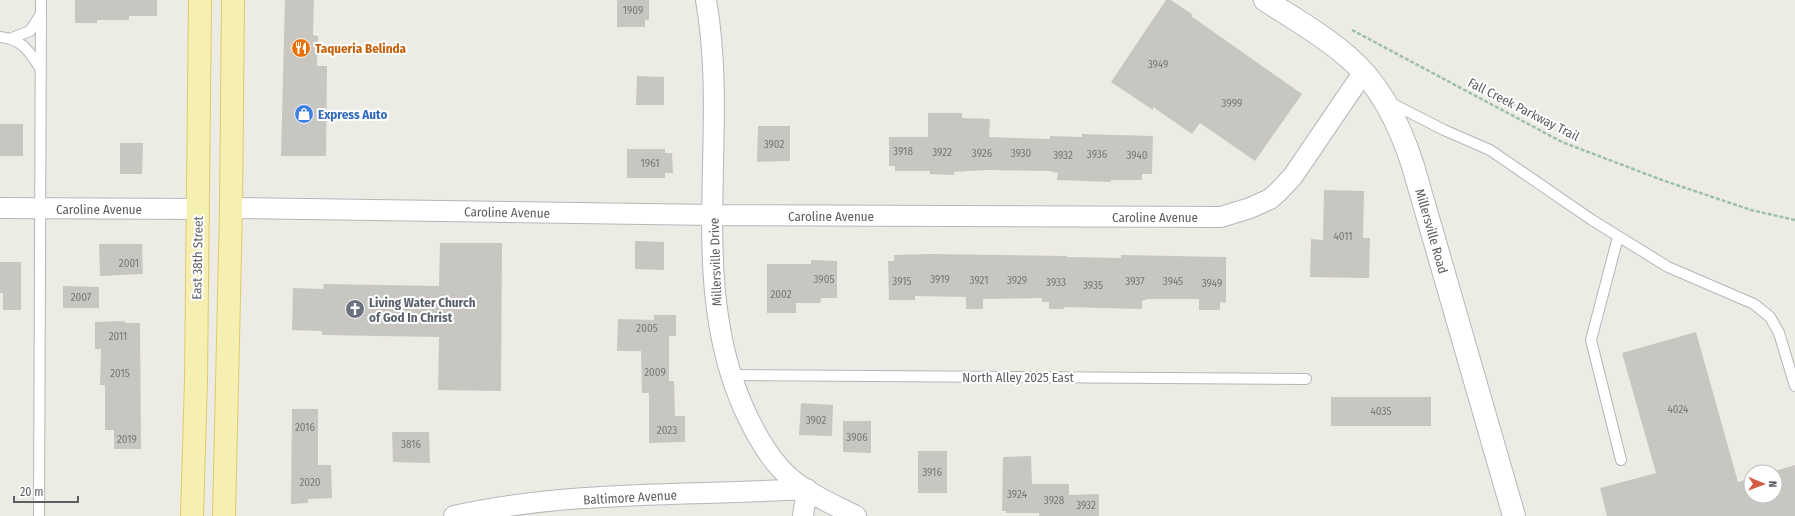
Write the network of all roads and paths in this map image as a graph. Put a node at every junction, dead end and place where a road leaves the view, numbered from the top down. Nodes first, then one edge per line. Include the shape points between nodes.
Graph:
1 (41, 0) edge
2 (200, 0) edge
3 (233, 0) edge
4 (706, 0) edge
5 (1265, 0) edge
6 (41, 13) junction
7 (1347, 27) dead end
8 (0, 37) edge
9 (12, 38) junction
10 (40, 68) junction
11 (1363, 73) junction
12 (1385, 100) junction
13 (0, 208) edge
14 (231, 208) junction
15 (42, 209) junction
16 (198, 209) junction
17 (713, 215) junction
18 (1795, 220) edge
19 (1618, 237) junction
20 (730, 375) junction
21 (1306, 379) dead end
22 (1795, 386) edge
23 (1621, 460) dead end
24 (807, 489) junction
25 (39, 516) edge
26 (192, 516) edge
27 (224, 516) edge
28 (454, 516) edge
29 (803, 516) edge
30 (856, 516) edge
31 (1514, 516) edge

1 - 6 lane
2 - 16 main road, East 38th Street
3 - 14 main road
4 - 17 street, Millersville Drive via 714,79
5 - 11 street, Millersville Road via 1339,49
6 - 9 lane via 30,31
6 - 10 lane
7 - 18 path, Fall Creek Parkway Trail via 1562,142 1751,210
8 - 9 lane
9 - 10 lane via 26,49
10 - 15 lane
11 - 12 street, Millersville Road
11 - 17 street, Caroline Avenue via 1293,176 1278,192 1260,204 1231,215 1210,218
12 - 19 lane via 1490,150
12 - 31 street, Millersville Road via 1405,142 1413,166
13 - 15 street, Caroline Avenue
14 - 17 street, Caroline Avenue
14 - 27 main road
15 - 16 street, Caroline Avenue
15 - 25 lane
16 - 26 main road, East 38th Street
17 - 20 street, Millersville Drive via 714,295
19 - 22 lane via 1668,267 1744,299 1770,317 1779,334
19 - 23 lane via 1591,340
20 - 21 lane, North Alley 2025 East
20 - 24 street, Millersville Drive via 748,418 771,457 788,475
24 - 28 street, Baltimore Avenue via 538,502 489,508
24 - 29 street
24 - 30 street, Millersville Drive

